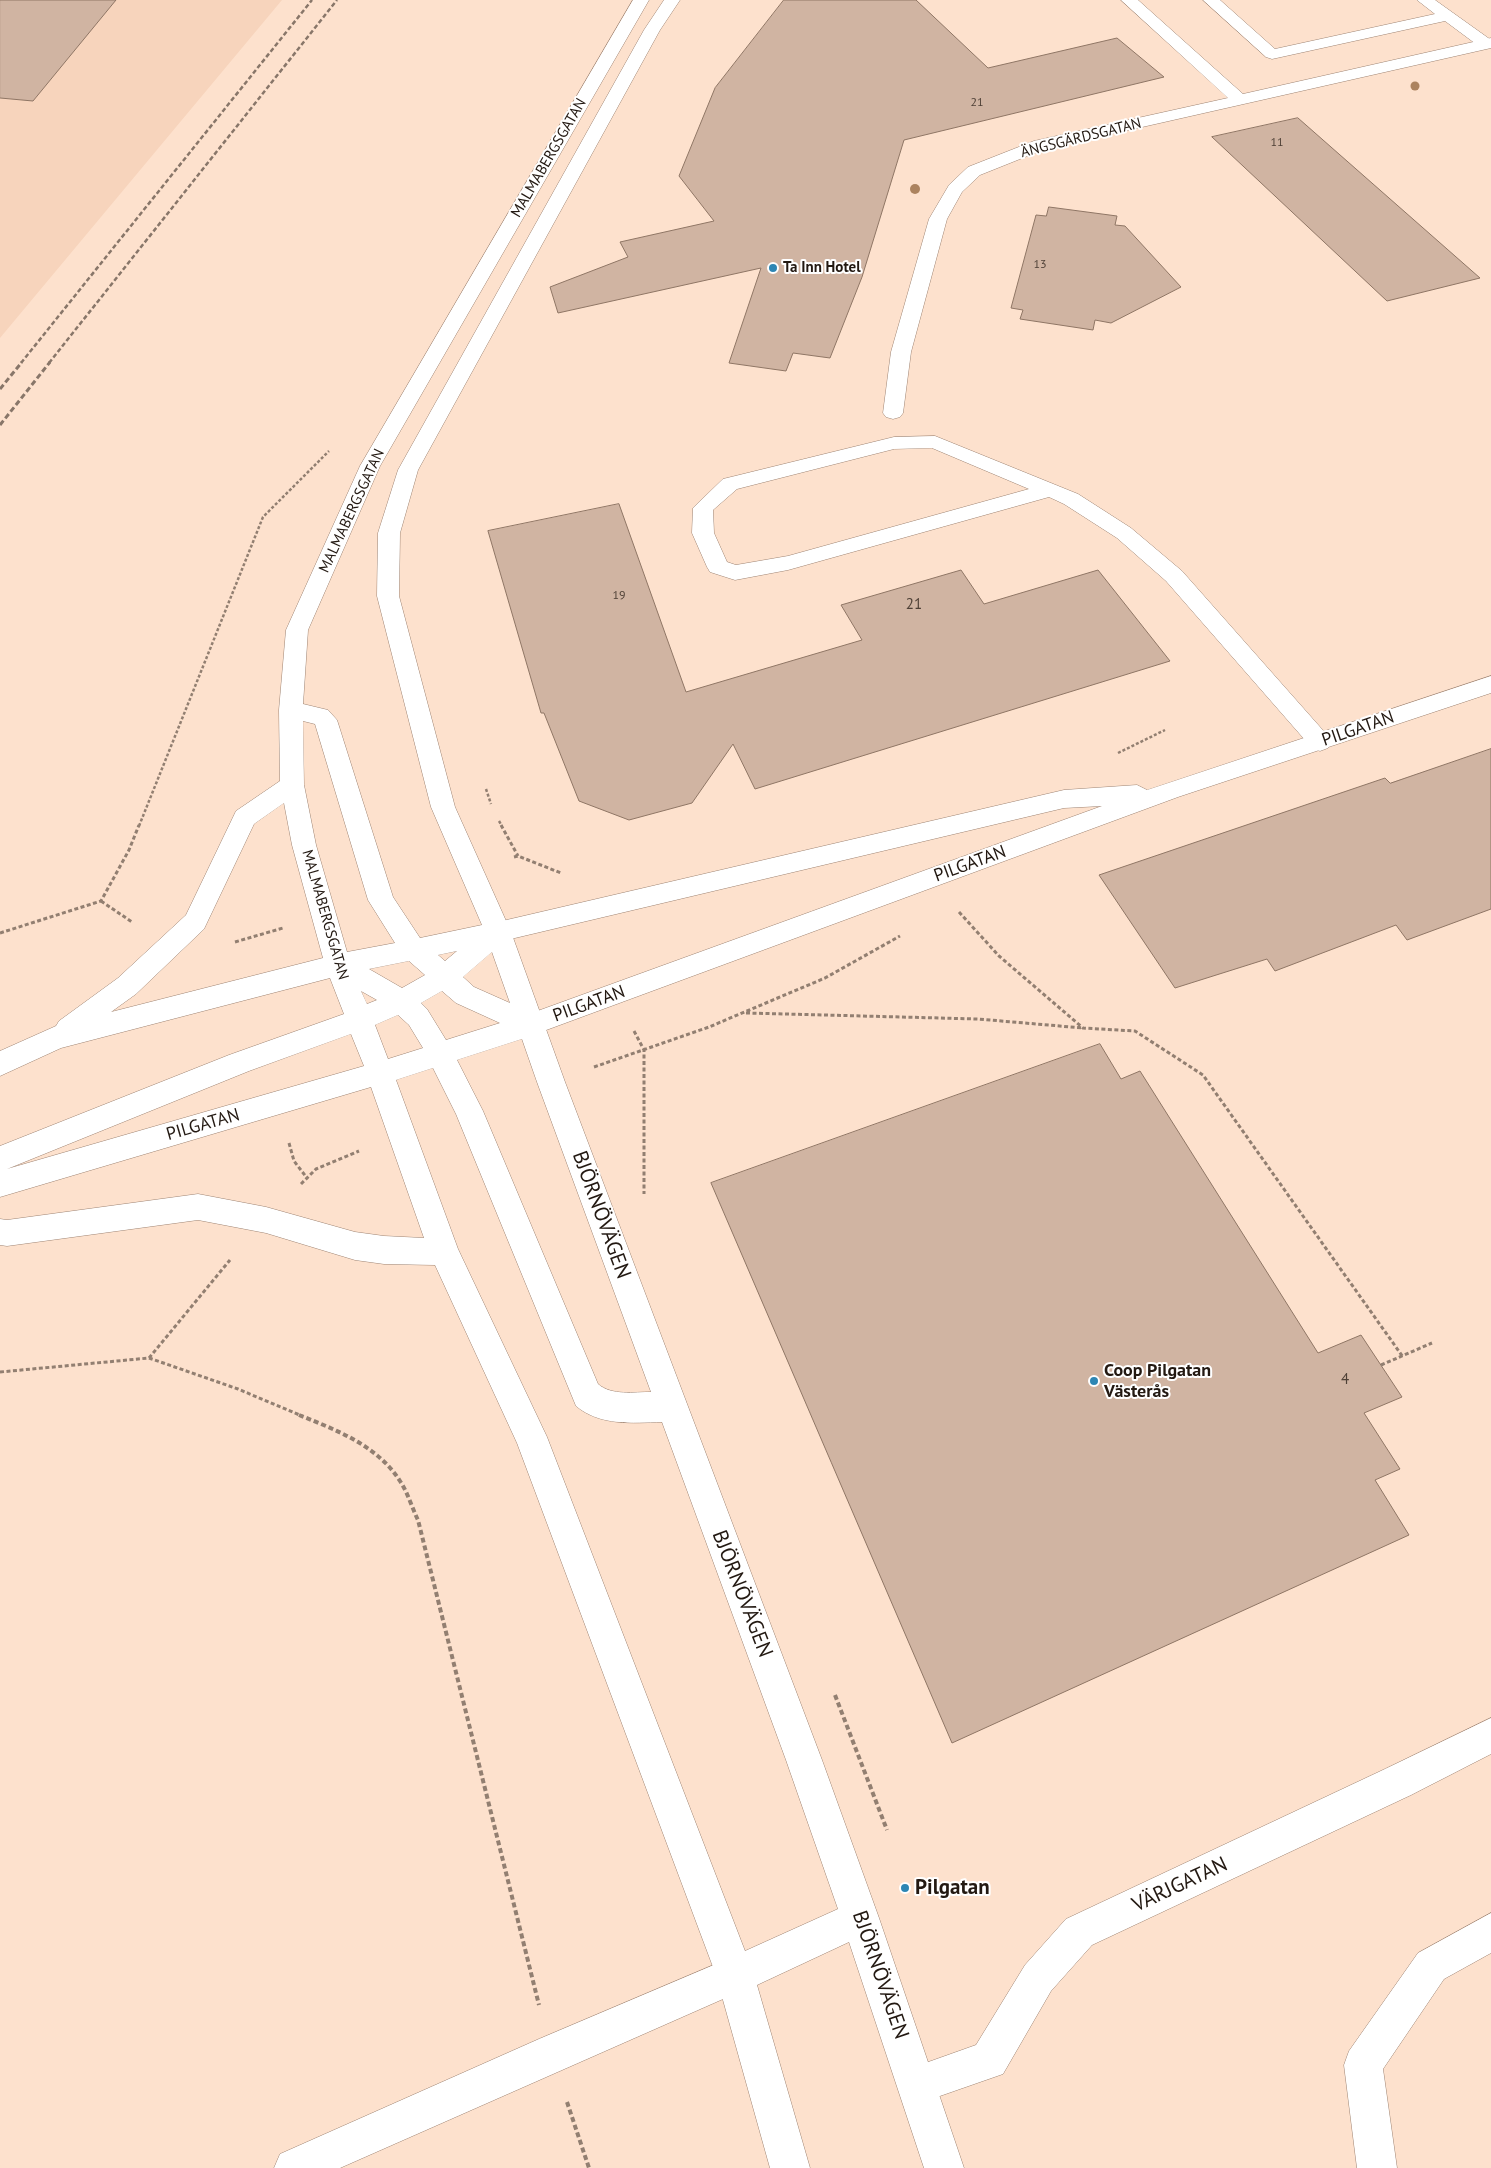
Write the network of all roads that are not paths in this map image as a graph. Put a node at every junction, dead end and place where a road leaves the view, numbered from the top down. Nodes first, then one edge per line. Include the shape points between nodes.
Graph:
1 (641, 0) edge
2 (672, 0) edge
3 (1129, 0) edge
4 (1211, 0) edge
5 (1426, 0) edge
6 (1448, 16) junction
7 (1488, 44) edge
8 (1240, 99) junction
9 (893, 412) dead end
10 (1051, 490) junction
11 (1491, 684) edge
12 (291, 710) junction
13 (1320, 742) junction
14 (292, 785) junction
15 (1168, 791) junction
16 (498, 932) junction
17 (414, 950) junction
18 (338, 965) junction
19 (444, 977) junction
20 (402, 1001) junction
21 (359, 1020) junction
22 (530, 1025) junction
23 (55, 1038) junction
24 (439, 1054) junction
25 (0, 1064) edge
26 (380, 1073) junction
27 (0, 1159) edge
28 (0, 1184) edge
29 (0, 1232) edge
30 (444, 1252) junction
31 (671, 1406) junction
32 (1491, 1735) edge
33 (860, 1918) junction
34 (1491, 1932) edge
35 (735, 1975) junction
36 (917, 2085) junction
37 (294, 2168) edge
38 (790, 2168) edge
39 (944, 2168) edge
40 (1377, 2168) edge

1 - 12 main road, MALMABERGSGATAN via 370,466 297,630
2 - 16 main road, MALMABERGSGATAN via 652,30 408,470 389,533 388,596 443,807
3 - 8 main road
4 - 6 main road via 1272,54
5 - 6 main road
6 - 7 main road
7 - 8 main road, ÄNGSGÄRDSGATAN
8 - 9 main road, ÄNGSGÄRDSGATAN via 1040,145 974,171 954,189 938,219 901,352
10 - 10 main road via 935,442 894,443 730,484 702,508 704,533 718,567 735,572 788,563
10 - 13 main road via 1124,533 1174,576
11 - 13 main road, PILGATAN
12 - 14 main road, MALMABERGSGATAN
12 - 17 main road via 325,720 381,900
13 - 15 main road, PILGATAN
14 - 18 main road, MALMABERGSGATAN via 304,845
14 - 23 main road via 245,818 195,922 127,986
15 - 16 main road, PILGATAN via 1064,799
15 - 22 main road, PILGATAN
16 - 17 main road, PILGATAN
16 - 19 main road
16 - 22 main road, MALMABERGSGATAN
17 - 18 main road, PILGATAN
17 - 19 main road
18 - 20 main road
18 - 21 main road, MALMABERGSGATAN
18 - 23 main road, PILGATAN
19 - 20 main road
19 - 22 main road via 472,998
20 - 21 main road
20 - 24 main road via 424,1025
21 - 26 main road, MALMABERGSGATAN
21 - 27 main road via 239,1063
22 - 24 main road, PILGATAN
22 - 31 main road, BJÖRNÖVÄGEN
23 - 25 main road, PILGATAN
24 - 26 main road, PILGATAN
24 - 31 main road via 469,1111 584,1390 594,1401 608,1407
26 - 28 main road, PILGATAN
26 - 30 main road
29 - 30 main road via 198,1207 266,1220 354,1246
30 - 35 main road via 531,1437
31 - 33 main road, BJÖRNÖVÄGEN
32 - 36 main road, VÄRJGATAN via 1079,1932 1038,1978 989,2060
33 - 35 main road
33 - 36 main road, BJÖRNÖVÄGEN
34 - 40 main road via 1430,1966 1363,2065
35 - 37 main road
35 - 38 main road
36 - 39 main road, BJÖRNÖVÄGEN

